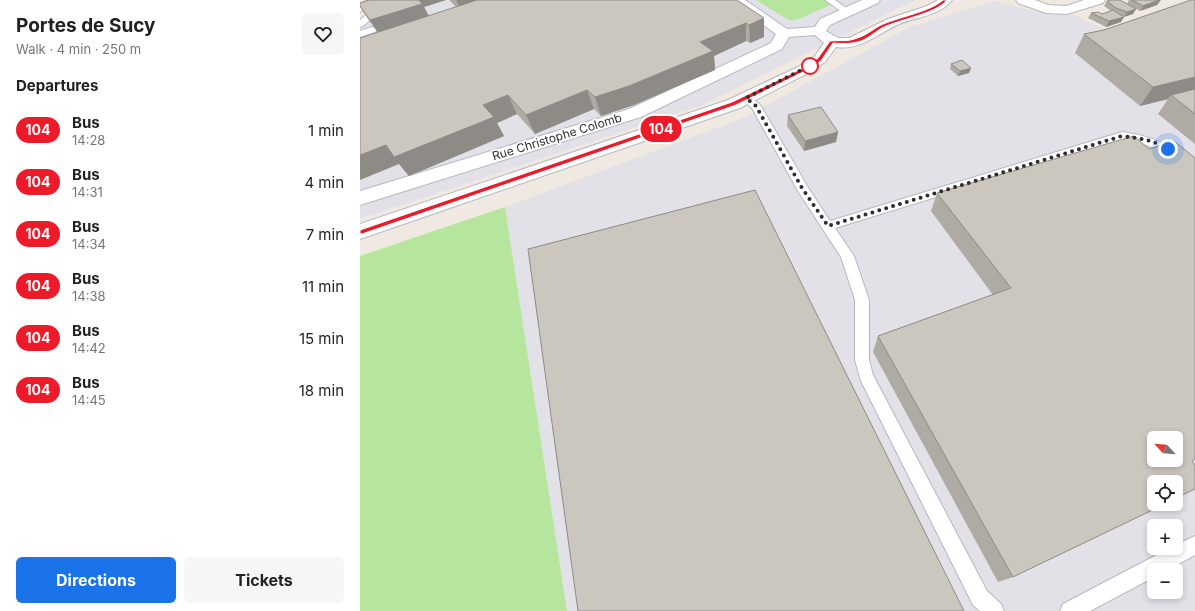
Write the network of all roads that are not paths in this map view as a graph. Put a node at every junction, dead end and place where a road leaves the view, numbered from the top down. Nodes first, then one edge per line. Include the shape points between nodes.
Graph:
1 (372, 0) edge
2 (389, 0) edge
3 (736, 0) edge
4 (829, 0) edge
5 (873, 0) edge
6 (945, 0) edge
7 (1023, 0) edge
8 (1098, 0) edge
9 (848, 7) edge
10 (360, 9) edge
11 (360, 24) edge
12 (372, 30) edge
13 (784, 33) junction
14 (360, 34) edge
15 (826, 36) junction
16 (746, 98) junction
17 (1195, 170) edge
18 (360, 198) edge
19 (828, 226) junction
20 (360, 232) edge
21 (1195, 546) edge
22 (994, 611) edge
23 (1070, 611) edge

1 - 10 lane
2 - 11 lane
3 - 13 street
4 - 9 lane
5 - 9 street
6 - 15 street via 939,6 898,19 860,39 846,43
7 - 8 street via 1046,9 1067,10
9 - 15 street via 825,22
12 - 14 lane
13 - 15 street
13 - 18 street, Rue Christophe Colomb via 777,46 635,113
15 - 16 street via 820,60
16 - 19 lane via 756,106 802,188
16 - 20 street
17 - 19 lane via 1156,142 1122,136
19 - 22 lane via 847,256 862,300 862,360 866,376 980,598
21 - 23 lane

